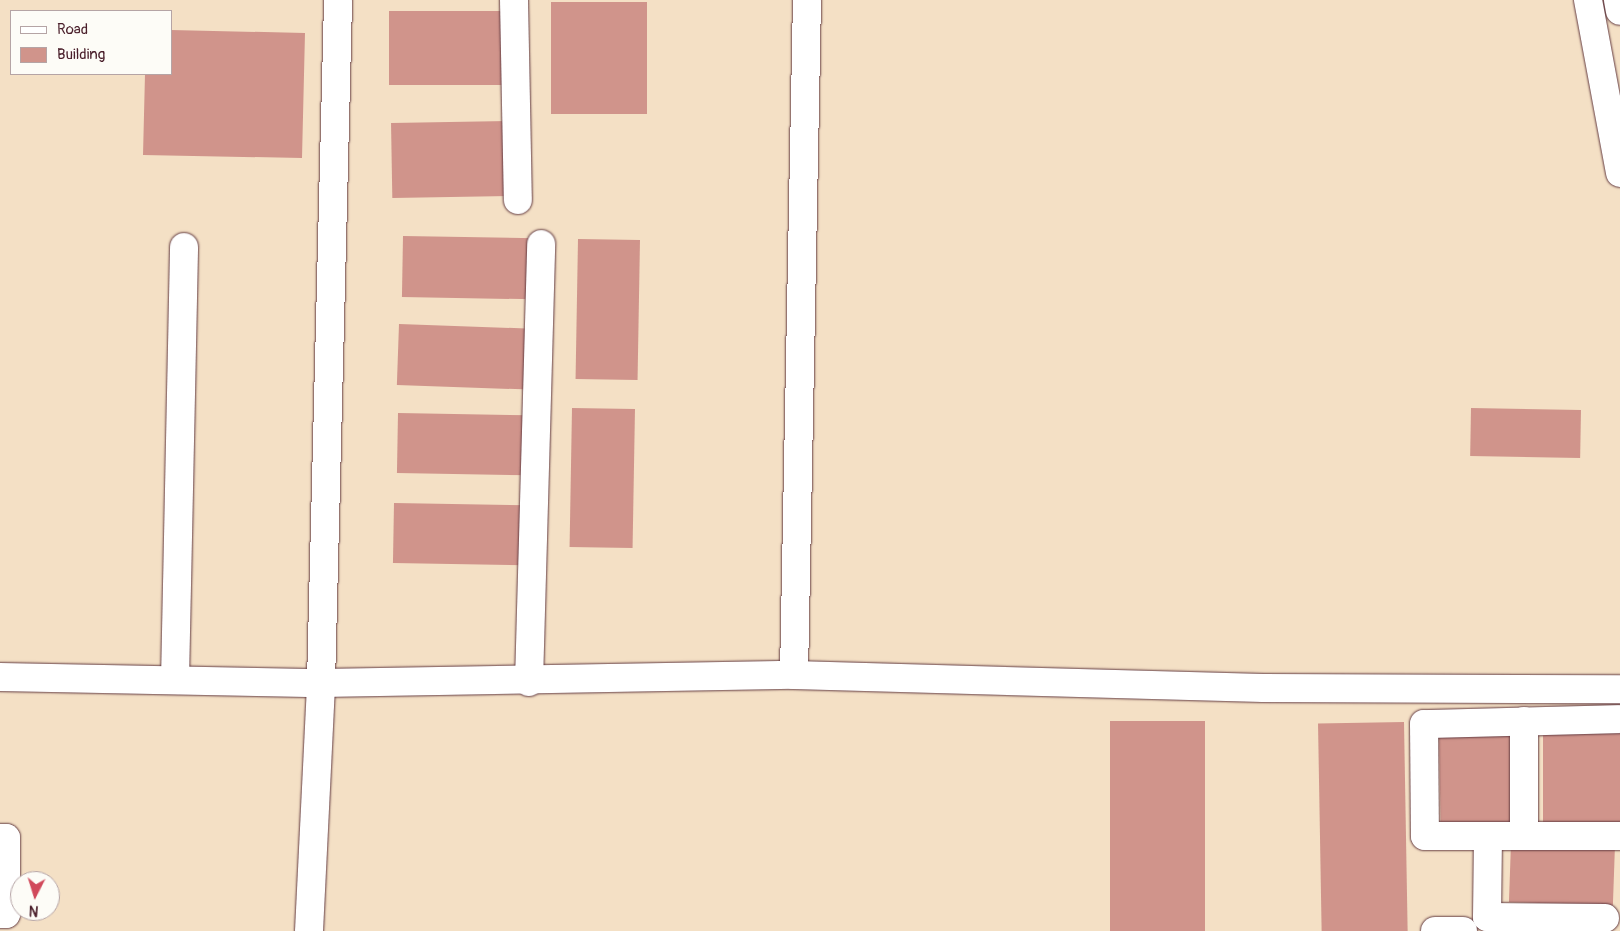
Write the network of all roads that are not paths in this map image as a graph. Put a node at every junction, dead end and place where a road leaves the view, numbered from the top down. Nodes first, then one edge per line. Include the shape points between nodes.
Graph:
1 (338, 0) edge
2 (514, 0) edge
3 (807, 0) edge
4 (1588, 0) edge
5 (1618, 0) edge
6 (1620, 11) edge
7 (1620, 173) edge
8 (518, 200) dead end
9 (541, 244) dead end
10 (184, 247) dead end
11 (794, 675) junction
12 (0, 677) edge
13 (175, 680) junction
14 (529, 682) junction
15 (321, 683) junction
16 (1620, 689) edge
17 (1619, 719) edge
18 (1524, 721) junction
19 (1488, 836) junction
20 (1524, 836) junction
21 (1620, 836) edge
22 (0, 838) edge
23 (0, 914) edge
24 (1605, 918) dead end
25 (309, 931) edge
26 (1435, 931) edge
27 (1463, 931) edge

1 - 15 street
2 - 8 street
3 - 11 street
4 - 7 street
5 - 6 street
9 - 14 street
10 - 13 street
11 - 14 street
11 - 16 street via 1263,688
12 - 13 street
13 - 15 street
14 - 15 street
15 - 25 street
17 - 18 street
18 - 19 street via 1424,724 1425,836
18 - 20 street
19 - 20 street
19 - 24 street via 1487,917
20 - 21 street
22 - 23 street via 6,838 6,914
26 - 27 street

